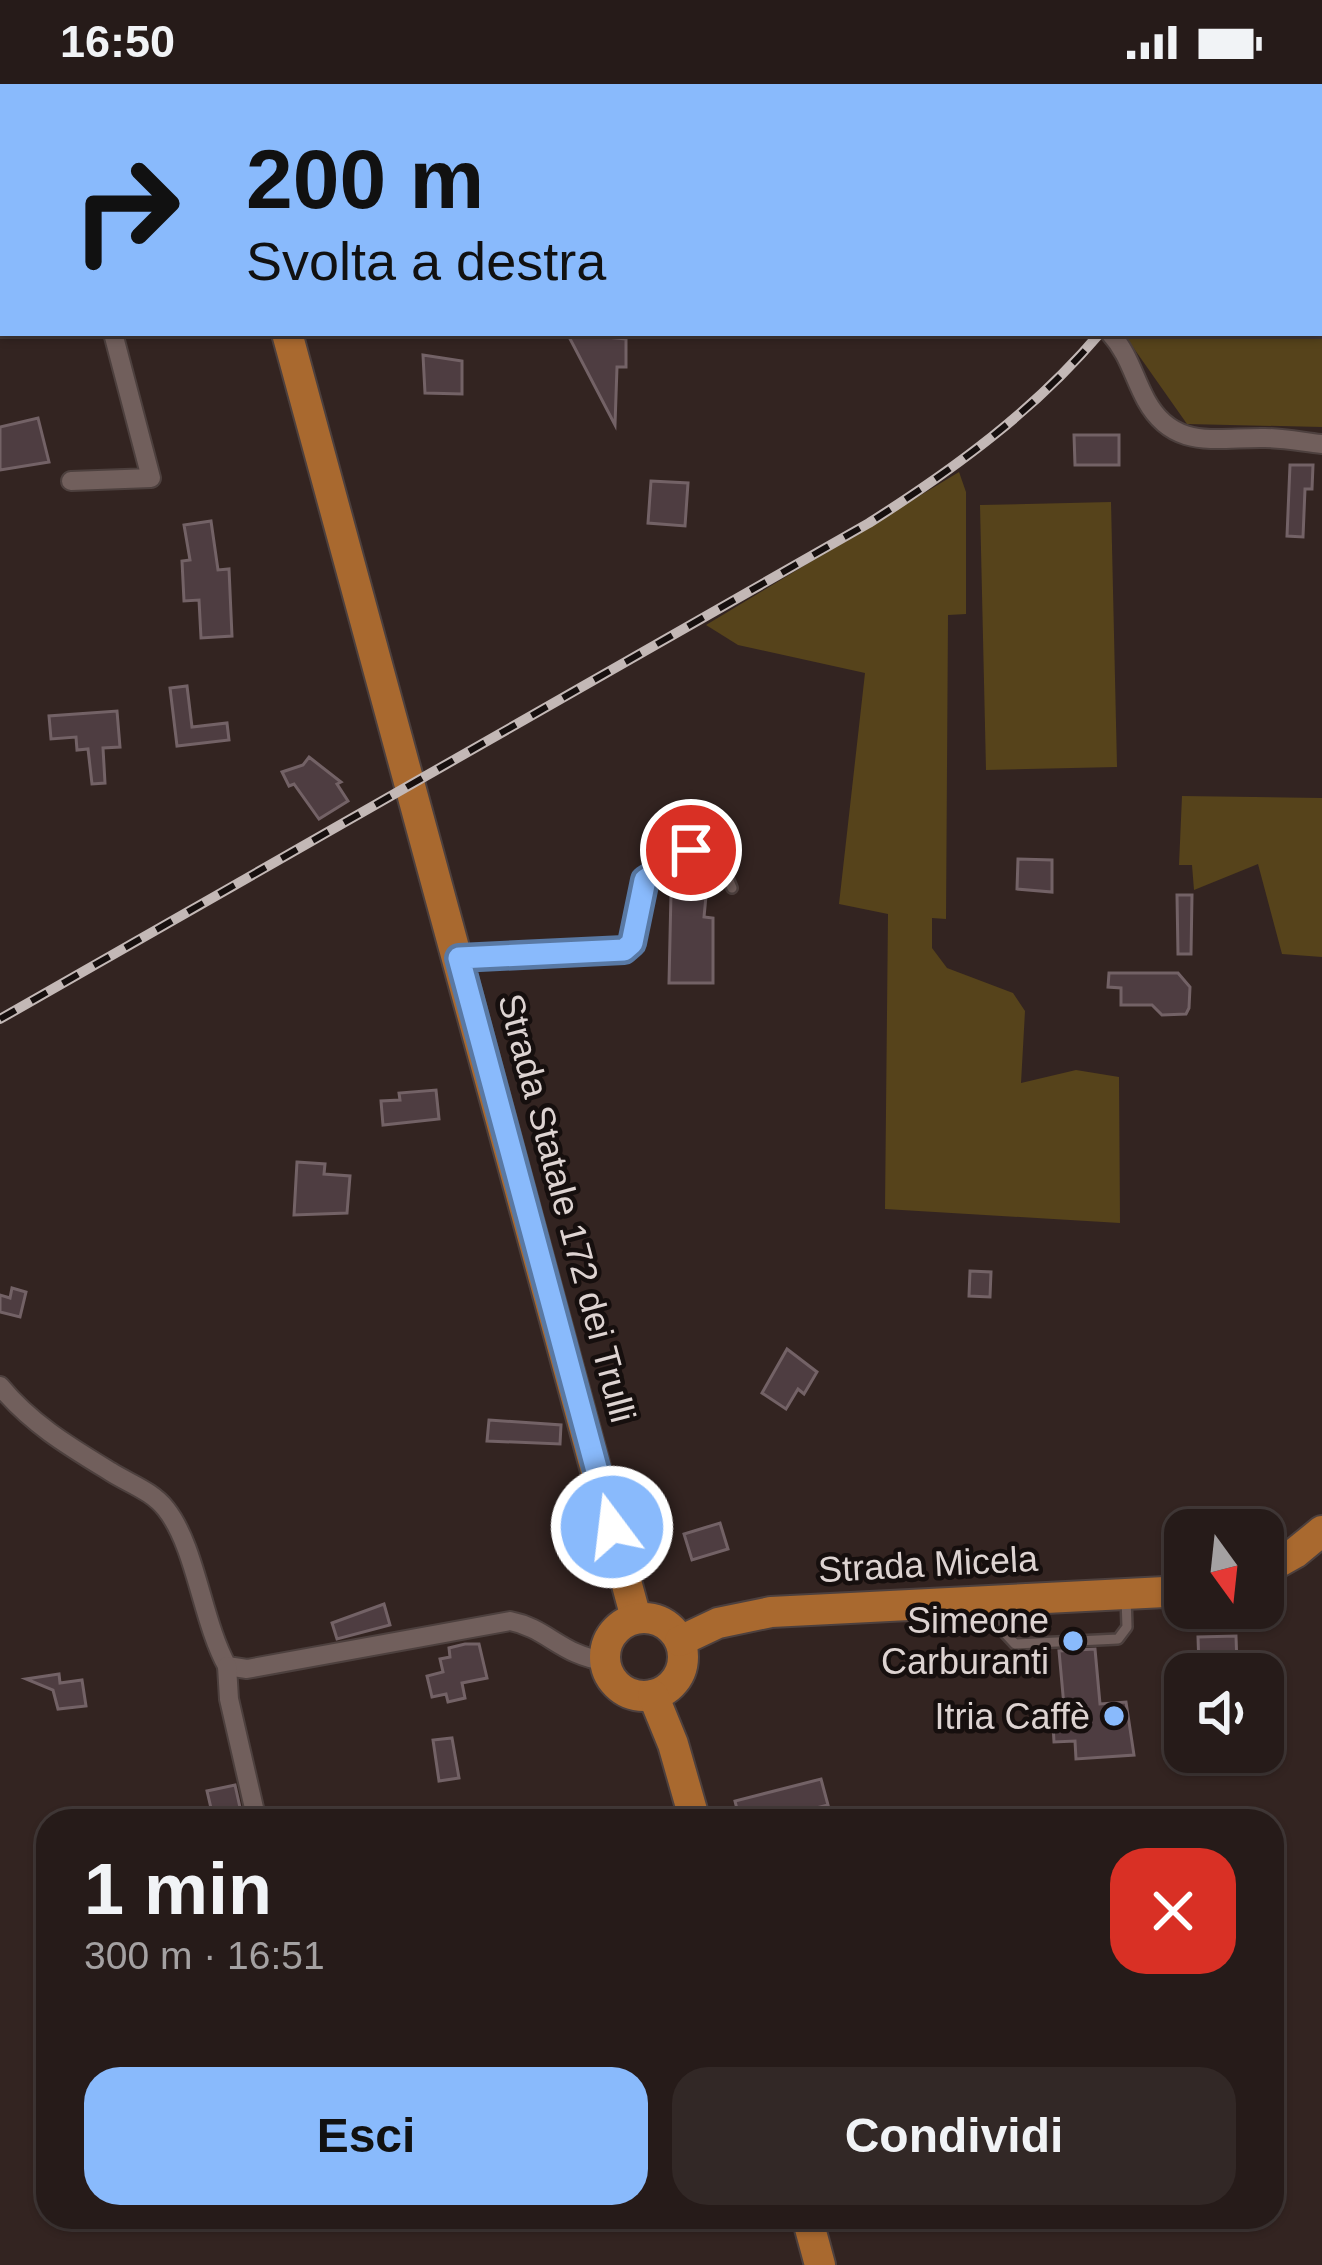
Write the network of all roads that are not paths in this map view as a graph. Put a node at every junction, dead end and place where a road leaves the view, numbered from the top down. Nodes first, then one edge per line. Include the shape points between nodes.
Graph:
1 (114, 336) edge
2 (287, 336) edge
3 (1113, 336) edge
4 (1322, 444) edge
5 (70, 481) dead end
6 (732, 887) dead end
7 (459, 958) junction
8 (0, 1386) edge
9 (1322, 1531) edge
10 (1284, 1559) edge
11 (1164, 1592) edge
12 (1126, 1593) junction
13 (1000, 1599) junction
14 (636, 1618) junction
15 (680, 1641) junction
16 (605, 1660) junction
17 (227, 1666) junction
18 (653, 1695) junction
19 (254, 1809) edge
20 (692, 1809) edge
21 (810, 2229) edge
22 (820, 2265) edge

1 - 5 street via 151,478
2 - 7 main road, Strada Statale 172 dei Trulli
3 - 4 street via 1173,433
6 - 7 lane via 717,852 691,850 645,880 624,950
7 - 14 main road, Strada Statale 172 dei Trulli
8 - 17 street via 45,1431 167,1510
9 - 10 main road
11 - 12 main road, Strada Micela
12 - 13 main road, Strada Micela
12 - 13 lane via 1127,1627 1118,1639 1015,1644 1003,1631
13 - 15 main road, Strada Micela via 744,1615
14 - 15 main road via 662,1622
14 - 16 main road via 616,1629
15 - 18 main road via 680,1674
16 - 17 street via 563,1650 510,1621 247,1669
16 - 18 main road via 616,1684
17 - 19 street
18 - 20 main road
21 - 22 main road

